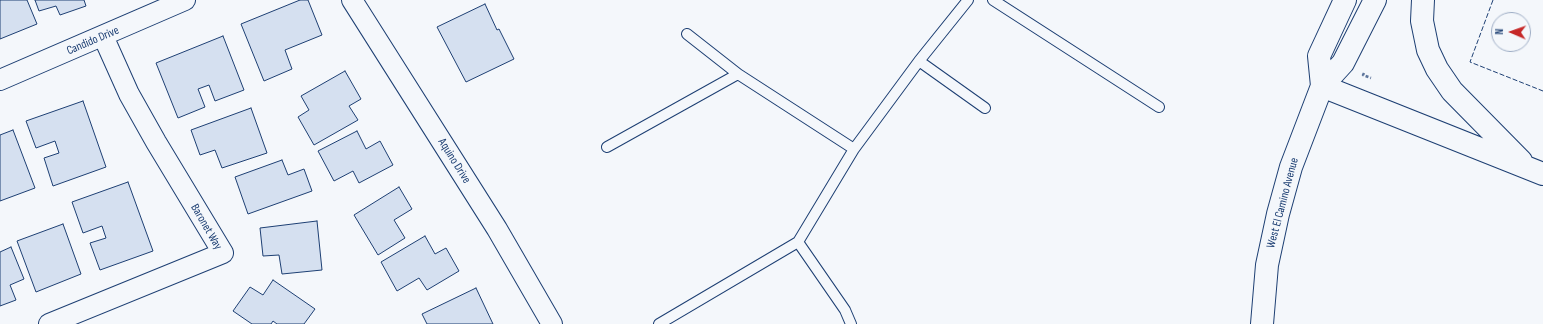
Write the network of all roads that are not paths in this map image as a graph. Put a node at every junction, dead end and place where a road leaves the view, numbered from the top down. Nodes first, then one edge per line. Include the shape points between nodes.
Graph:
1 (185, 0) edge
2 (352, 0) edge
3 (968, 0) edge
4 (993, 0) edge
5 (1345, 0) edge
6 (1375, 0) edge
7 (1422, 0) edge
8 (687, 34) dead end
9 (103, 36) junction
10 (919, 61) junction
11 (738, 74) junction
12 (0, 80) edge
13 (1322, 86) junction
14 (1159, 107) dead end
15 (985, 108) dead end
16 (607, 147) dead end
17 (854, 149) junction
18 (1535, 170) edge
19 (798, 242) junction
20 (50, 324) edge
21 (552, 324) edge
22 (658, 324) edge
23 (851, 324) edge
24 (1262, 324) edge

1 - 9 street, Candido Drive
2 - 21 street, Aquino Drive via 497,229
3 - 10 lane
4 - 14 lane
5 - 13 main road, West El Camino Avenue via 1319,56
6 - 13 main road, West El Camino Avenue via 1343,63
7 - 18 main road via 1428,50 1437,70 1452,91
8 - 11 lane
9 - 12 street, Candido Drive
9 - 20 street, Baronet Way via 129,94 223,253
10 - 15 lane
10 - 17 lane
11 - 16 lane
11 - 17 lane
13 - 18 main road
13 - 24 main road, West El Camino Avenue via 1291,166 1278,214 1267,265
17 - 19 lane
19 - 22 lane
19 - 23 lane via 845,310

